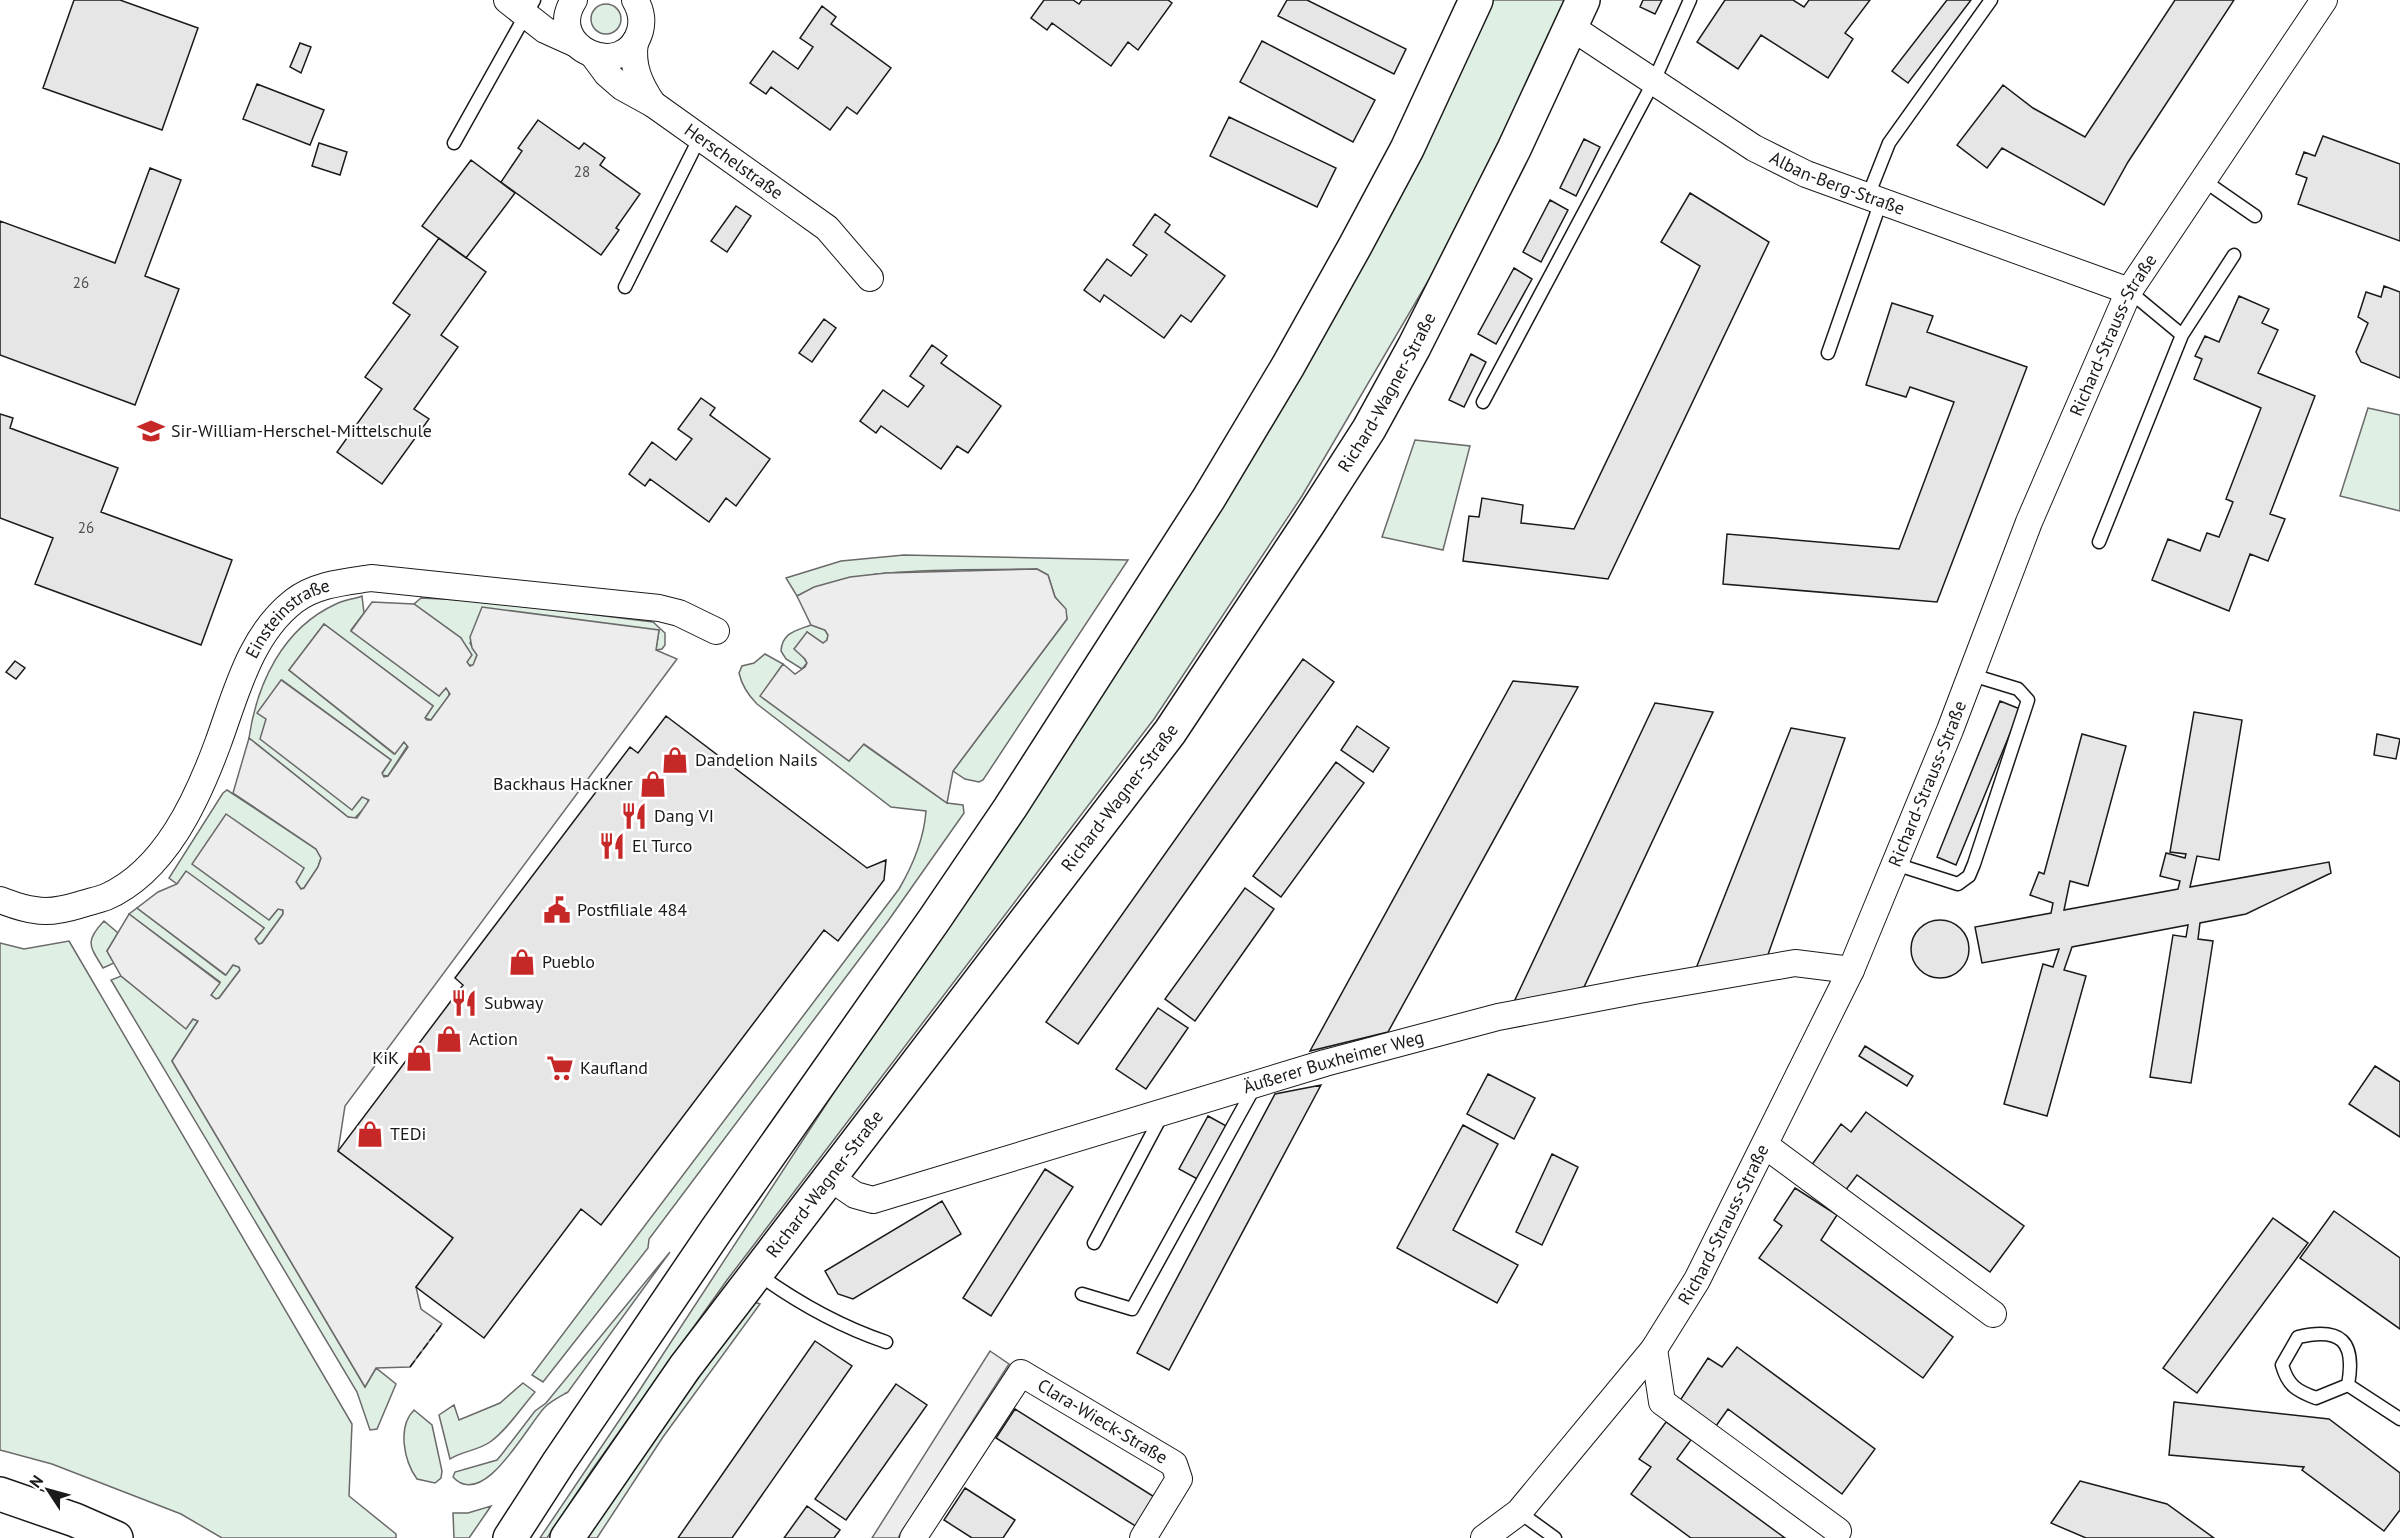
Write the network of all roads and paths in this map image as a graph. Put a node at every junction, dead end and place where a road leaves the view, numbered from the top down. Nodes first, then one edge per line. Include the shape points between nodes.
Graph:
1 (574, 0) edge
2 (1476, 0) edge
3 (1690, 0) edge
4 (1991, 0) edge
5 (2324, 0) edge
6 (638, 2) edge
7 (522, 6) edge
8 (1577, 14) edge
9 (635, 42) junction
10 (584, 50) junction
11 (1653, 83) junction
12 (653, 104) junction
13 (700, 137) junction
14 (454, 144) dead end
15 (2203, 180) junction
16 (1875, 198) junction
17 (2255, 216) dead end
18 (2234, 255) dead end
19 (870, 278) dead end
20 (625, 287) dead end
21 (2129, 291) junction
22 (2182, 335) junction
23 (1828, 353) dead end
24 (1483, 402) dead end
25 (2099, 542) dead end
26 (716, 631) dead end
27 (1972, 675) junction
28 (1895, 864) junction
29 (0, 900) edge
30 (1851, 970) junction
31 (1256, 1084) junction
32 (1163, 1112) junction
33 (1766, 1146) junction
34 (829, 1177) junction
35 (1094, 1243) dead end
36 (757, 1273) junction
37 (1082, 1294) dead end
38 (1994, 1314) dead end
39 (886, 1342) dead end
40 (1654, 1349) junction
41 (2348, 1385) junction
42 (2400, 1419) edge
43 (0, 1494) edge
44 (1519, 1512) junction
45 (1838, 1531) dead end
46 (116, 1538) edge
47 (510, 1538) edge
48 (567, 1538) edge
49 (913, 1538) edge
50 (1143, 1538) edge
51 (1484, 1538) edge
52 (1555, 1538) edge

1 - 10 street, Herschelstraße via 567,23
2 - 47 main road via 1407,149 1288,366 1209,498 960,883 717,1229
3 - 11 lane
4 - 16 lane via 1889,143
5 - 15 street, Richard-Strauss-Straße
6 - 9 street via 642,20
7 - 10 street, Herschelstraße via 545,30
7 - 14 lane
8 - 11 street, Alban-Berg-Straße
8 - 34 main road, Richard-Wagner-Straße via 1420,336 1369,429 1308,524 1170,732
9 - 10 street, Herschelstraße via 621,54 603,57
9 - 12 street via 638,78
10 - 12 street, Herschelstraße via 622,87
11 - 16 street, Alban-Berg-Straße via 1754,148 1806,174
11 - 24 lane
12 - 13 street, Herschelstraße
13 - 19 street, Herschelstraße via 827,228
13 - 20 lane
15 - 17 lane
15 - 21 street, Richard-Strauss-Straße
16 - 21 street, Alban-Berg-Straße
16 - 23 lane
18 - 22 lane
21 - 22 lane
21 - 27 street, Richard-Strauss-Straße via 2029,522
22 - 25 lane
26 - 29 street, Einsteinstraße via 679,613 658,608 371,578 332,583 295,600 271,623 251,657 197,794 153,861 128,884 105,897 63,909 36,911
27 - 28 street, Richard-Strauss-Straße
27 - 28 lane via 2018,689 2028,700 1974,864 1969,876 1958,884
28 - 30 street, Richard-Strauss-Straße
30 - 31 street, Äußerer Buxheimer Weg via 1796,963 1580,1001 1498,1017
30 - 33 street, Richard-Strauss-Straße
31 - 32 street, Äußerer Buxheimer Weg
31 - 37 lane via 1132,1310
32 - 34 street, Äußerer Buxheimer Weg via 873,1200 855,1195
32 - 35 lane
33 - 38 street
33 - 40 street, Richard-Strauss-Straße via 1697,1280
34 - 36 main road, Richard-Wagner-Straße
36 - 39 lane via 812,1310
36 - 48 main road, Richard-Wagner-Straße via 685,1367
40 - 44 street, Richard-Strauss-Straße
40 - 45 street via 1662,1402
41 - 41 lane via 2316,1398 2298,1391 2285,1376 2282,1365 2298,1337 2320,1332 2337,1337 2350,1349
41 - 42 lane
43 - 46 main road
44 - 51 street, Richard-Strauss-Straße
44 - 52 lane
49 - 50 street, Clara-Wieck-Straße via 1021,1373 1174,1464 1179,1479

